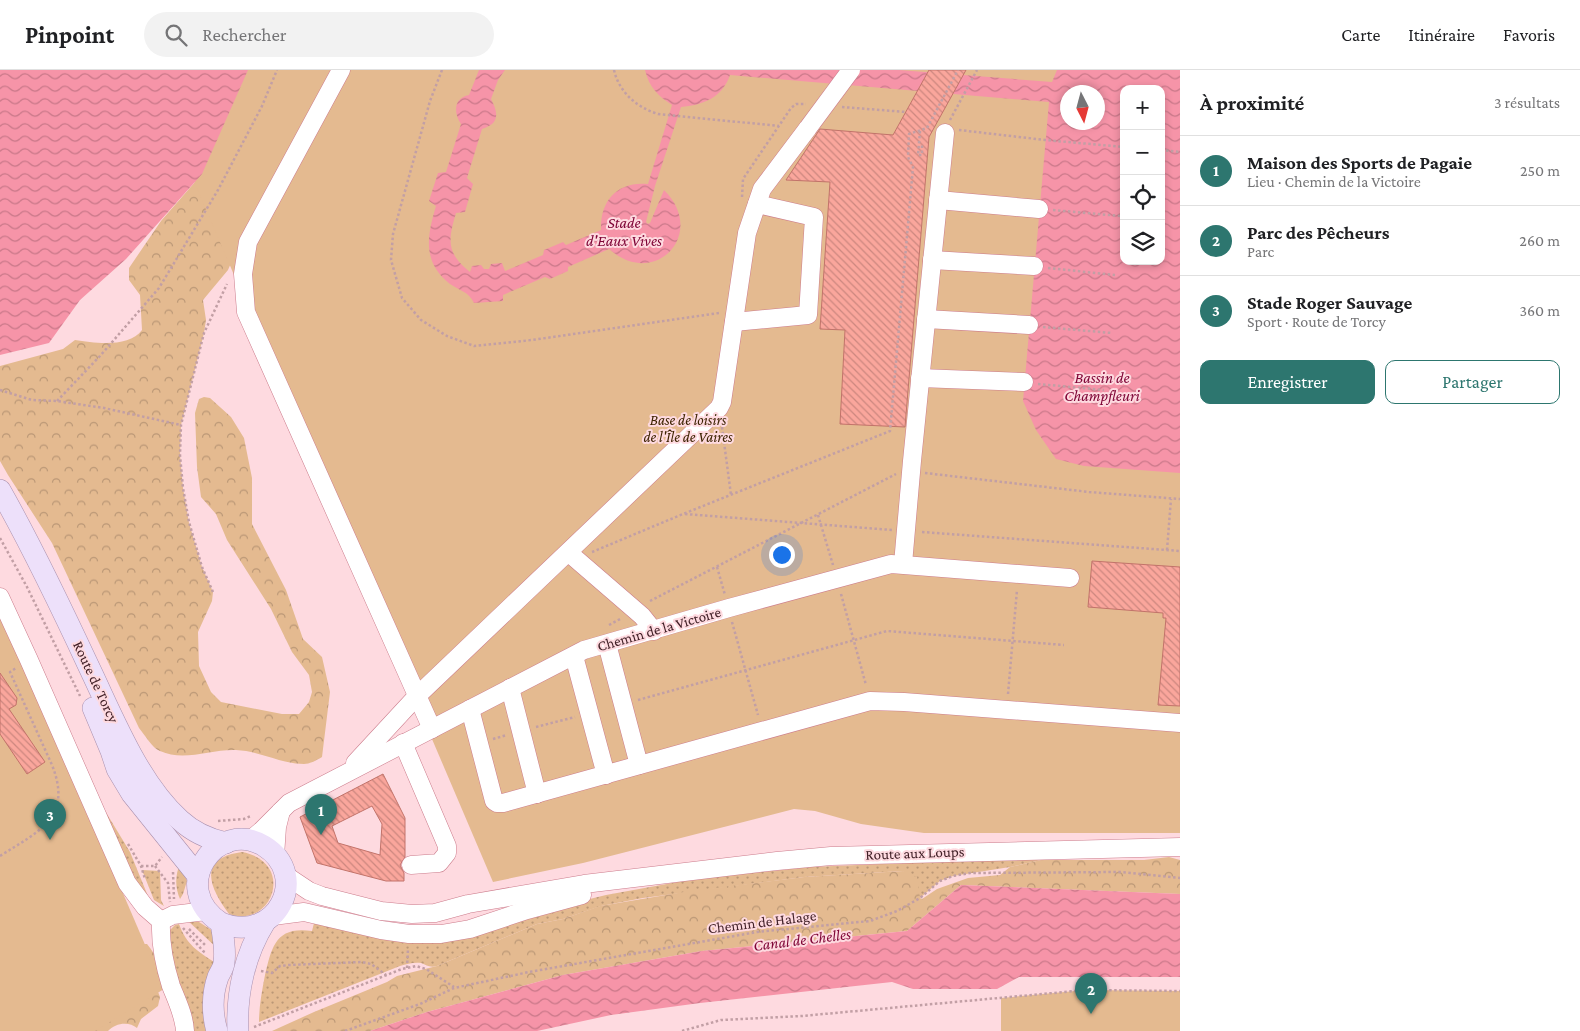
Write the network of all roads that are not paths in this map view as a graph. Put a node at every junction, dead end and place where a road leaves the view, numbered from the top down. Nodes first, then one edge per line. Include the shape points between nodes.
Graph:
1 (341, 70) edge
2 (851, 70) edge
3 (945, 133) road end
4 (938, 200) junction
5 (757, 204) junction
6 (1039, 209) road end
7 (932, 260) junction
8 (1034, 266) road end
9 (735, 316) junction
10 (926, 319) junction
11 (1029, 325) road end
12 (920, 378) junction
13 (1024, 382) road end
14 (0, 490) edge
15 (0, 520) edge
16 (572, 556) junction
17 (904, 564) junction
18 (1070, 578) dead end
19 (0, 597) edge
20 (654, 631) junction
21 (608, 644) junction
22 (574, 656) junction
23 (510, 688) junction
24 (417, 696) junction
25 (470, 709) junction
26 (1180, 723) edge
27 (432, 729) junction
28 (403, 743) junction
29 (639, 765) junction
30 (346, 772) junction
31 (606, 774) junction
32 (537, 794) junction
33 (281, 811) junction
34 (249, 841) junction
35 (226, 843) junction
36 (1180, 847) edge
37 (275, 856) junction
38 (411, 865) dead end
39 (285, 875) junction
40 (652, 876) junction
41 (198, 881) junction
42 (214, 917) junction
43 (167, 918) junction
44 (269, 919) junction
45 (248, 1027) edge
46 (185, 1031) edge
47 (217, 1031) edge

1 - 24 street via 248,242 244,274 246,312
2 - 5 street, bridge via 762,189
3 - 4 street
4 - 6 street
4 - 7 street
5 - 9 street via 747,233
5 - 9 street via 814,217 808,315
7 - 8 street
7 - 10 street
9 - 16 street via 719,408
10 - 11 street
10 - 12 street
12 - 13 street
12 - 17 street
14 - 35 main road, Route de Torcy via 57,598 140,770 178,819 197,834
15 - 41 main road, Route de Torcy via 35,584 96,715 117,769
16 - 20 street via 642,616
16 - 24 street
17 - 18 street, Chemin de la Victoire
17 - 20 street, Chemin de la Victoire via 891,564 836,578
19 - 43 street via 127,883 145,907
20 - 21 street, Chemin de la Victoire
21 - 22 street, Chemin de la Victoire
21 - 29 street
22 - 23 street, Chemin de la Victoire
22 - 31 street
23 - 25 street, Chemin de la Victoire
23 - 32 street
24 - 27 street
24 - 30 street
25 - 27 street, Chemin de la Victoire
25 - 32 street via 494,800 504,803
26 - 29 street via 870,701
27 - 28 street, Chemin de la Victoire
28 - 30 street, Chemin de la Victoire
28 - 38 street via 447,846 447,853 439,863
29 - 31 street
30 - 33 street, Chemin de la Victoire via 289,803
31 - 32 street
33 - 34 street, Chemin de la Victoire
33 - 37 street
34 - 35 main road
34 - 37 main road via 263,846
35 - 41 main road via 211,852 200,867
36 - 40 street, Route aux Loups via 831,856
37 - 39 main road
39 - 40 street via 322,896 381,911 412,914 435,913 468,904 584,884
39 - 44 main road via 284,897
40 - 44 street via 556,901 470,929 441,934 381,930 304,912
41 - 42 main road via 199,897
41 - 43 street
42 - 43 street
42 - 44 main road via 232,928 255,927
42 - 47 main road via 225,953 224,966 215,988 213,1009
43 - 46 street via 161,944 184,1017
44 - 45 main road via 252,945 245,967 238,1005

